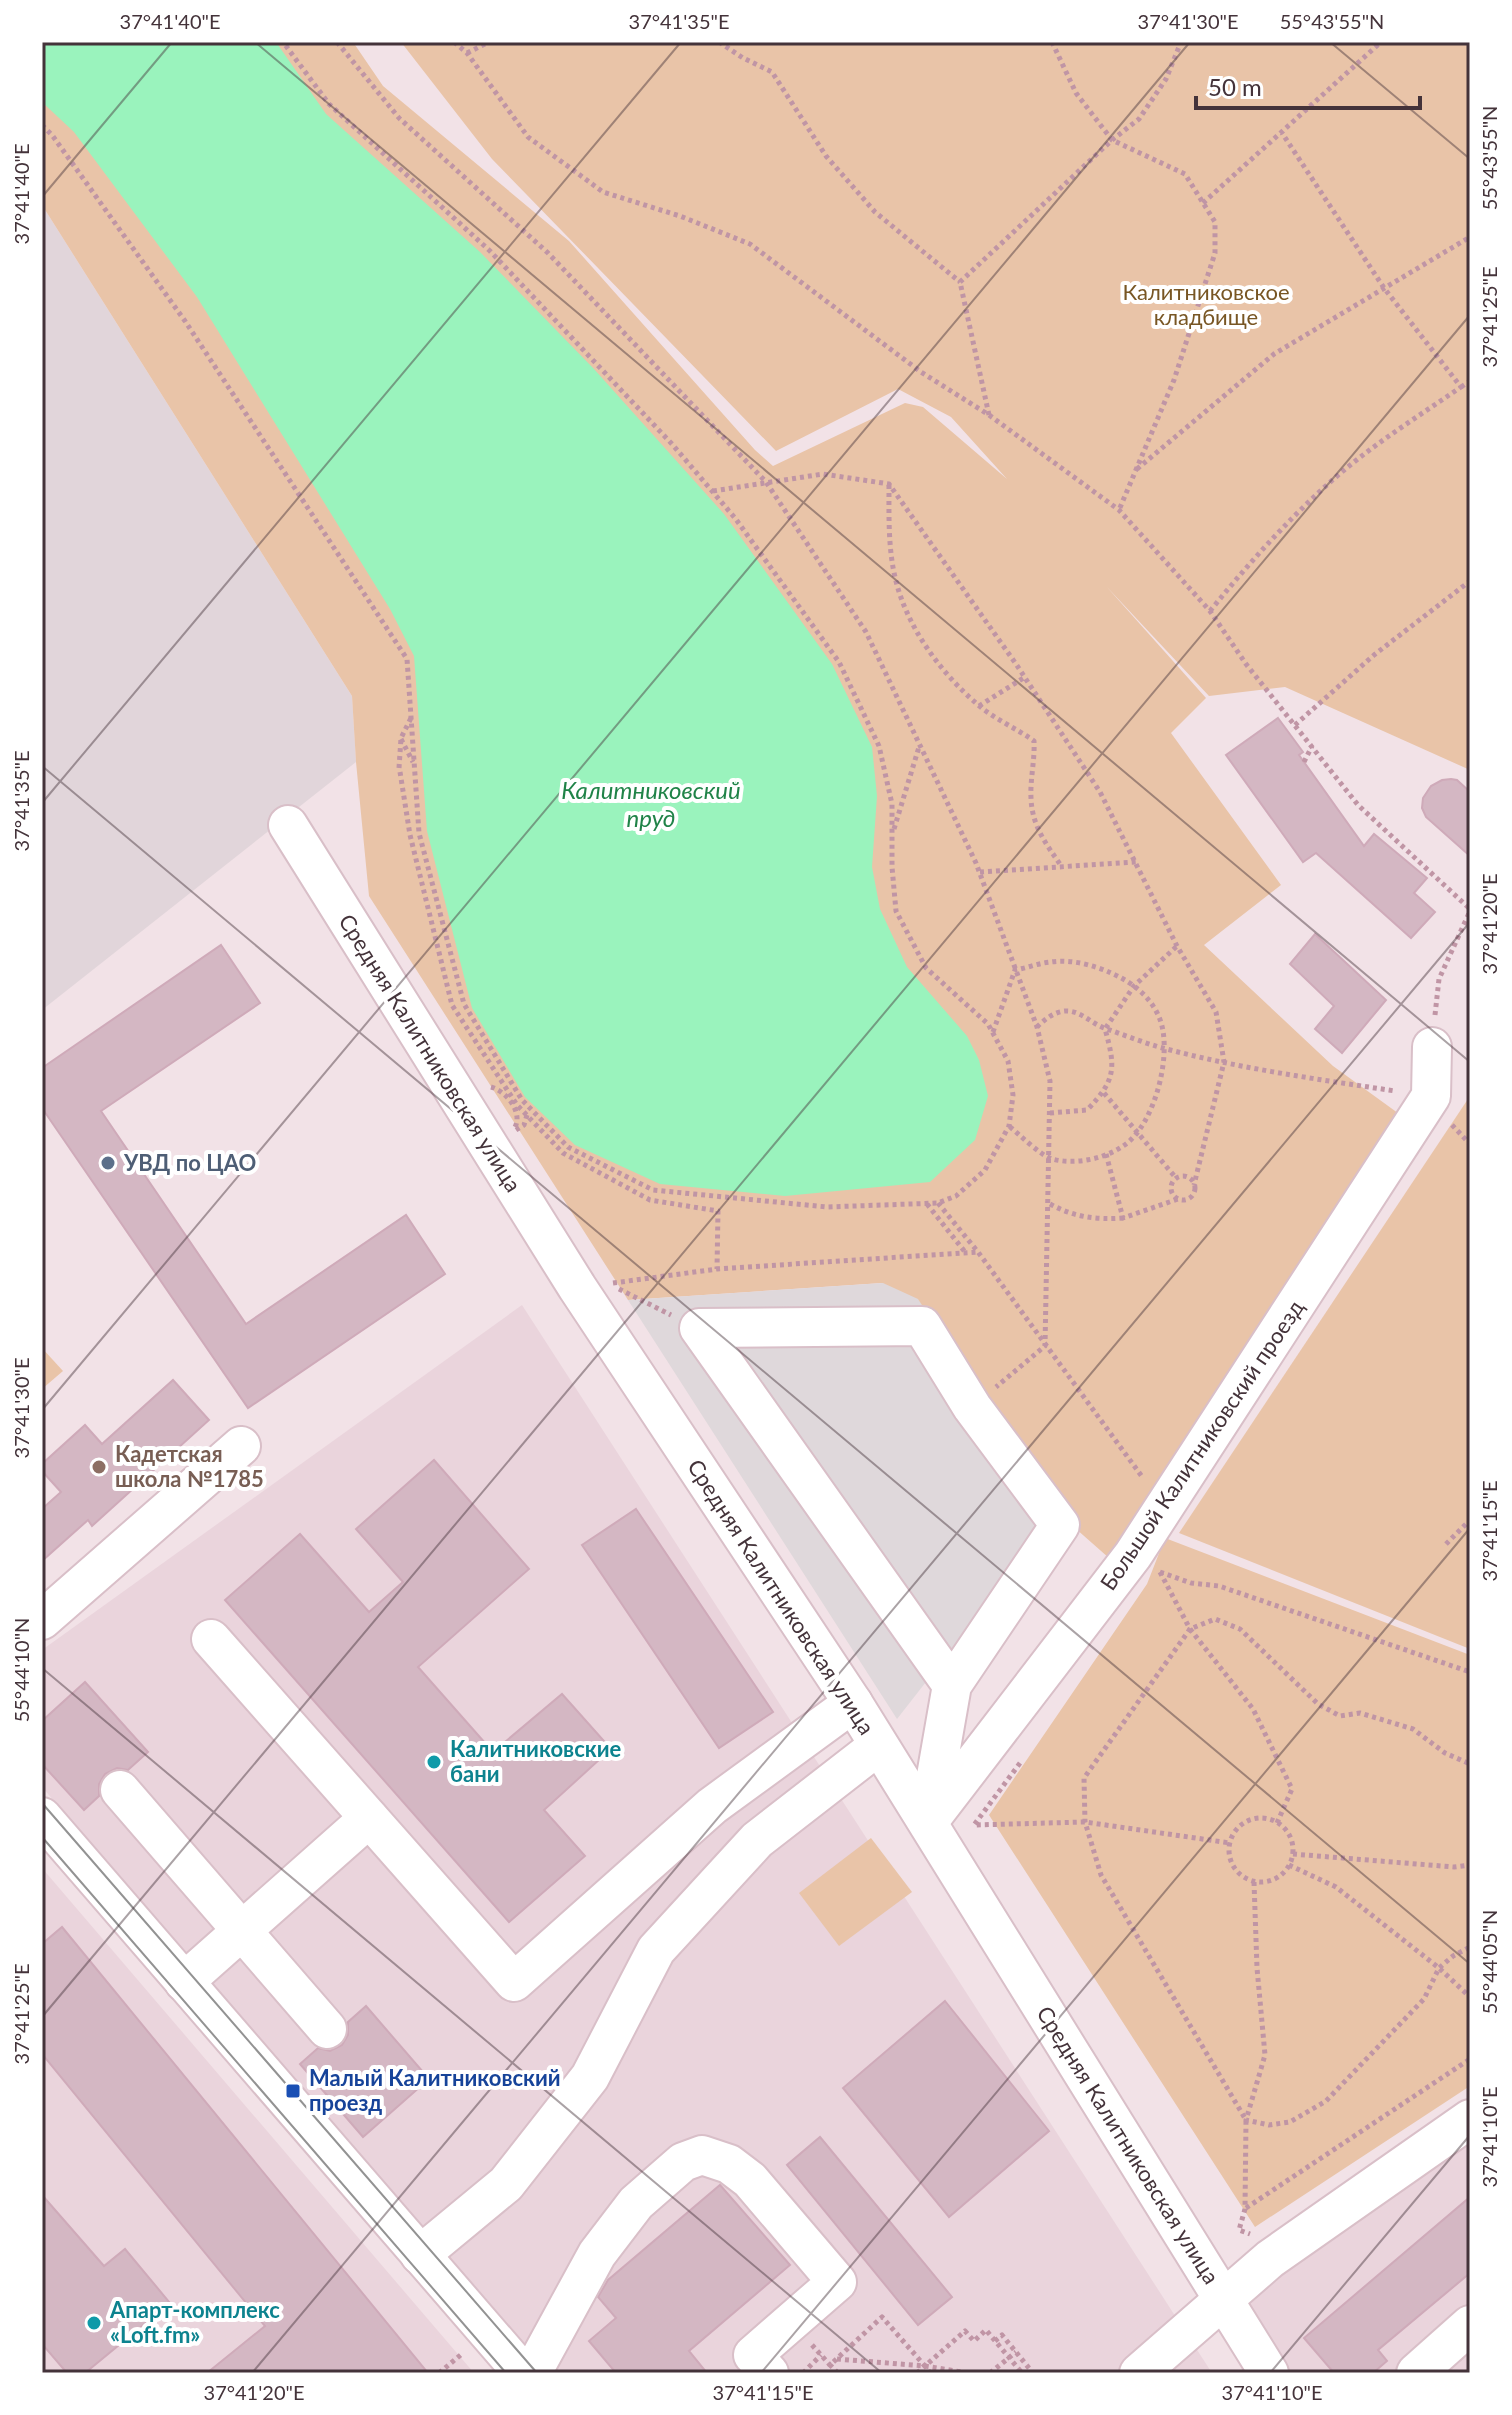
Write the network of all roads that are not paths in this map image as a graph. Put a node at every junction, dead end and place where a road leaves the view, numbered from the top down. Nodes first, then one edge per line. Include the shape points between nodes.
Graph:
1 (288, 825) dead end
2 (1432, 1047) road end
3 (241, 1446) dead end
4 (42, 1620) edge
5 (211, 1639) dead end
6 (952, 1685) junction
7 (853, 1703) junction
8 (878, 1746) junction
9 (120, 1790) dead end
10 (42, 1817) edge
11 (369, 1818) junction
12 (928, 1822) junction
13 (241, 1932) junction
14 (184, 1982) junction
15 (327, 2029) dead end
16 (1470, 2119) edge
17 (420, 2255) junction
18 (1222, 2299) junction
19 (1470, 2325) edge
20 (523, 2373) edge
21 (532, 2373) edge
22 (769, 2373) edge
23 (1139, 2373) edge
24 (1269, 2373) edge
25 (1416, 2373) edge

1 - 7 street, Средняя Калитниковская улица via 577,1287
2 - 12 street, Большой Калитниковский проезд via 1442,1110 1133,1555
3 - 4 street
5 - 11 street
6 - 6 street via 1060,1525 972,1407 922,1326 699,1328
6 - 12 street
7 - 8 street, Средняя Калитниковская улица
7 - 11 street via 712,1806 514,1982
8 - 12 street, Средняя Калитниковская улица
8 - 17 street via 757,1840 656,1950 590,2077 506,2184
9 - 13 street
10 - 14 street
11 - 13 street
12 - 18 street, Средняя Калитниковская улица
13 - 14 street
13 - 15 street
14 - 17 street
16 - 18 street via 1270,2259
17 - 20 street
18 - 23 street
18 - 24 street, Средняя Калитниковская улица
19 - 25 street
21 - 22 street via 597,2254 636,2203 683,2162 702,2155 729,2164 750,2180 837,2282 753,2355

